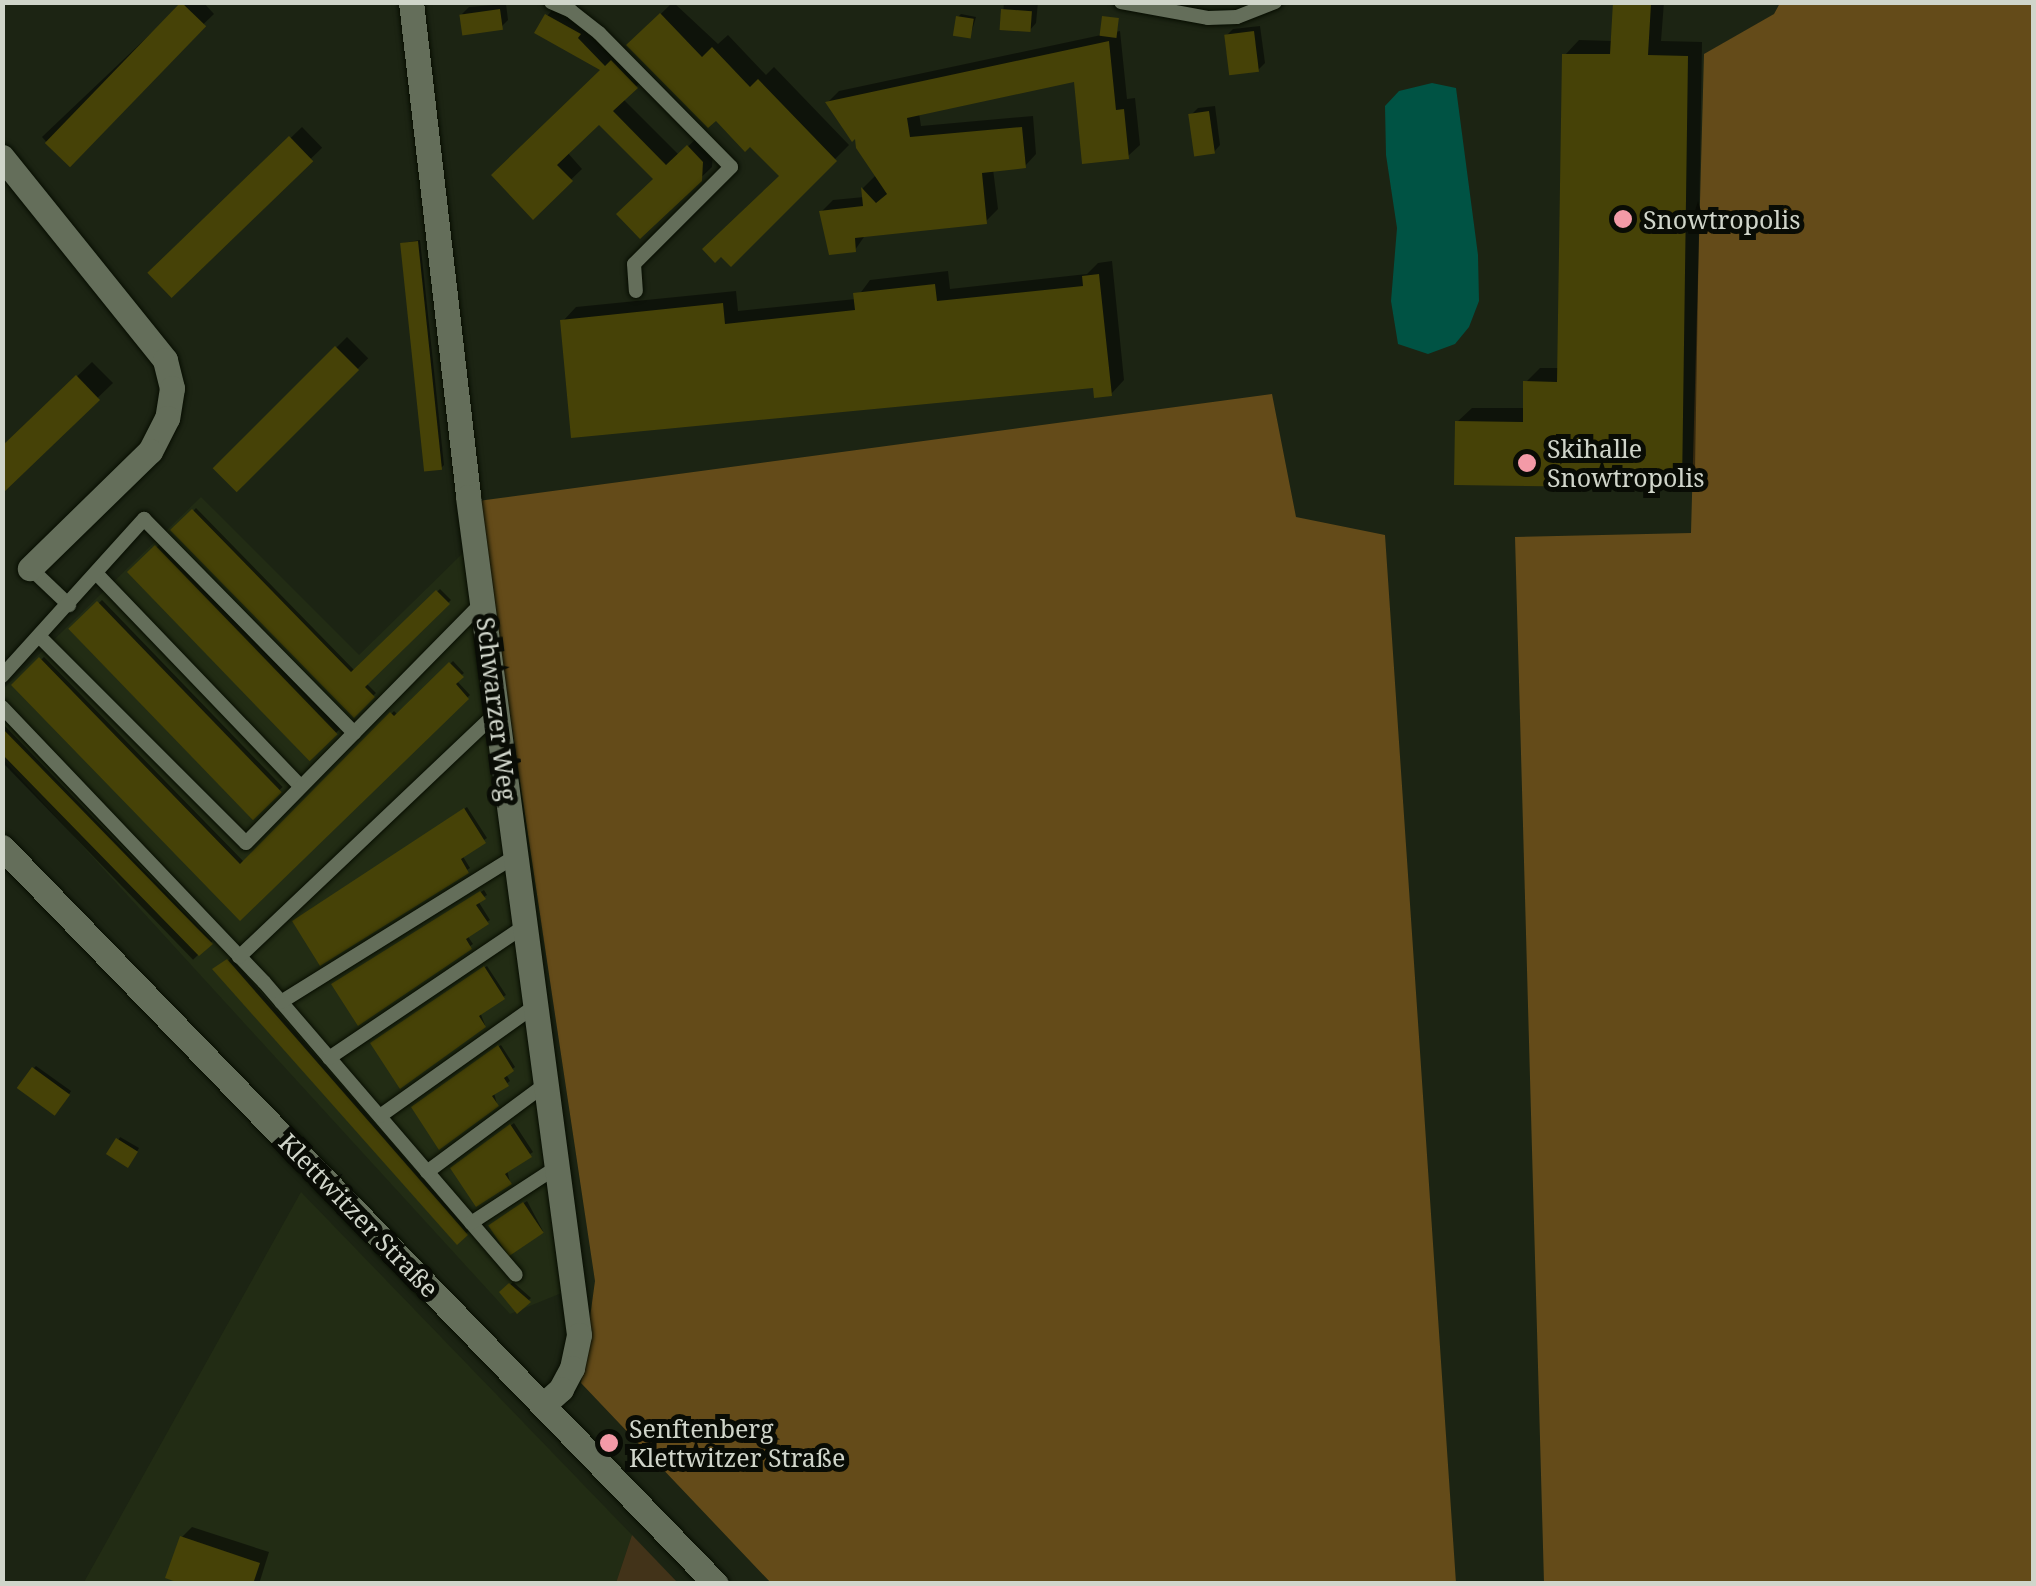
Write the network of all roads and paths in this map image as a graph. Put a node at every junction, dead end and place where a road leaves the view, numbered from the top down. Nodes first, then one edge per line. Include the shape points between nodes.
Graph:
1 (550, 2) edge
2 (1120, 2) edge
3 (1275, 2) edge
4 (412, 3) edge
5 (2, 158) edge
6 (636, 290) dead end
7 (30, 568) joint
8 (96, 573) junction
9 (483, 603) junction
10 (69, 605) junction
11 (40, 637) junction
12 (2, 676) edge
13 (2, 707) edge
14 (496, 713) junction
15 (354, 733) junction
16 (301, 787) junction
17 (2, 847) edge
18 (516, 856) junction
19 (525, 926) junction
20 (239, 957) junction
21 (281, 1002) junction
22 (536, 1005) junction
23 (330, 1058) junction
24 (546, 1084) junction
25 (380, 1116) junction
26 (557, 1167) junction
27 (427, 1172) junction
28 (471, 1223) junction
29 (516, 1275) dead end
30 (544, 1405) junction
31 (716, 1584) edge

1 - 6 lane via 599,33 730,168 634,264
2 - 3 lane via 1237,18
4 - 9 street, Schwarzer Weg
5 - 7 street via 165,360 172,388 167,418 150,451
7 - 10 lane
8 - 10 lane
8 - 15 lane via 144,519
8 - 16 lane
9 - 14 street, Schwarzer Weg
9 - 15 lane
10 - 11 lane
11 - 12 lane
11 - 16 lane via 246,842
13 - 20 lane
14 - 18 street, Schwarzer Weg
14 - 20 lane
15 - 16 lane
17 - 30 street, Klettwitzer Straße
18 - 19 street, Schwarzer Weg
18 - 21 lane
19 - 22 street, Schwarzer Weg
19 - 23 lane
20 - 21 lane
21 - 23 lane
22 - 24 street, Schwarzer Weg
22 - 25 lane
23 - 25 lane
24 - 26 street, Schwarzer Weg
24 - 27 lane
25 - 27 lane
26 - 28 lane
26 - 30 street, Schwarzer Weg via 580,1335 572,1368
27 - 28 lane
28 - 29 lane
30 - 31 street, Klettwitzer Straße

